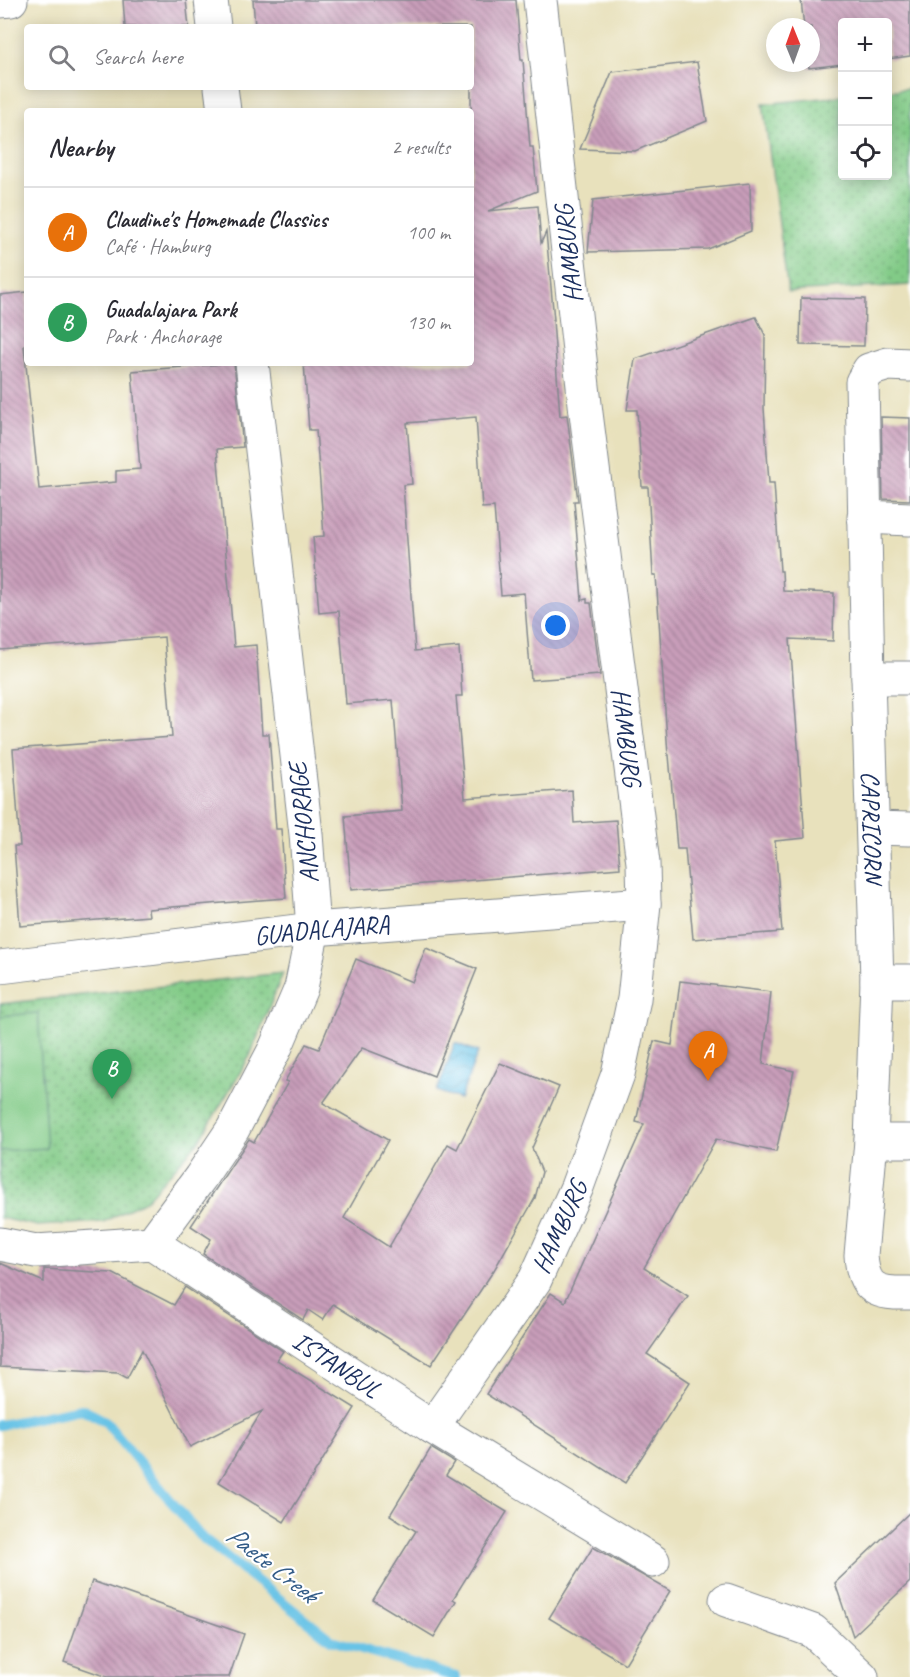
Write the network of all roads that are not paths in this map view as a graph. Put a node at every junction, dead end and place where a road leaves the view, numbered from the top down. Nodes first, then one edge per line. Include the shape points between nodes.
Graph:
1 (11, 0) edge
2 (211, 0) edge
3 (540, 0) edge
4 (0, 1) edge
5 (214, 24) edge
6 (221, 90) edge
7 (224, 108) edge
8 (910, 365) edge
9 (252, 366) edge
10 (864, 517) junction
11 (910, 519) edge
12 (868, 678) junction
13 (910, 678) edge
14 (873, 828) junction
15 (910, 829) edge
16 (644, 904) junction
17 (313, 929) junction
18 (0, 967) edge
19 (877, 981) junction
20 (910, 981) edge
21 (871, 1141) junction
22 (910, 1141) edge
23 (152, 1243) junction
24 (0, 1244) edge
25 (910, 1293) edge
26 (432, 1427) junction
27 (653, 1561) dead end
28 (726, 1600) dead end
29 (862, 1677) edge

1 - 4 street
2 - 5 street
3 - 16 street, HAMBURG via 586,413 643,863
6 - 7 street
8 - 10 street, CAPRICORN via 888,364 869,370 862,382
9 - 17 street, ANCHORAGE via 306,834
10 - 11 street
10 - 12 street, CAPRICORN
12 - 13 street
12 - 14 street, CAPRICORN
14 - 15 street
14 - 19 street, CAPRICORN
16 - 17 street, GUADALAJARA
16 - 26 street, HAMBURG via 634,999 618,1074 577,1186 535,1280
17 - 18 street, GUADALAJARA
17 - 23 street, ANCHORAGE via 301,988 275,1049 232,1129
19 - 20 street
19 - 21 street, CAPRICORN
21 - 22 street
21 - 25 street, CAPRICORN via 862,1270 868,1284 879,1291
23 - 24 street via 36,1251
23 - 26 street, ISTANBUL
26 - 27 street, ISTANBUL
28 - 29 street via 813,1630

